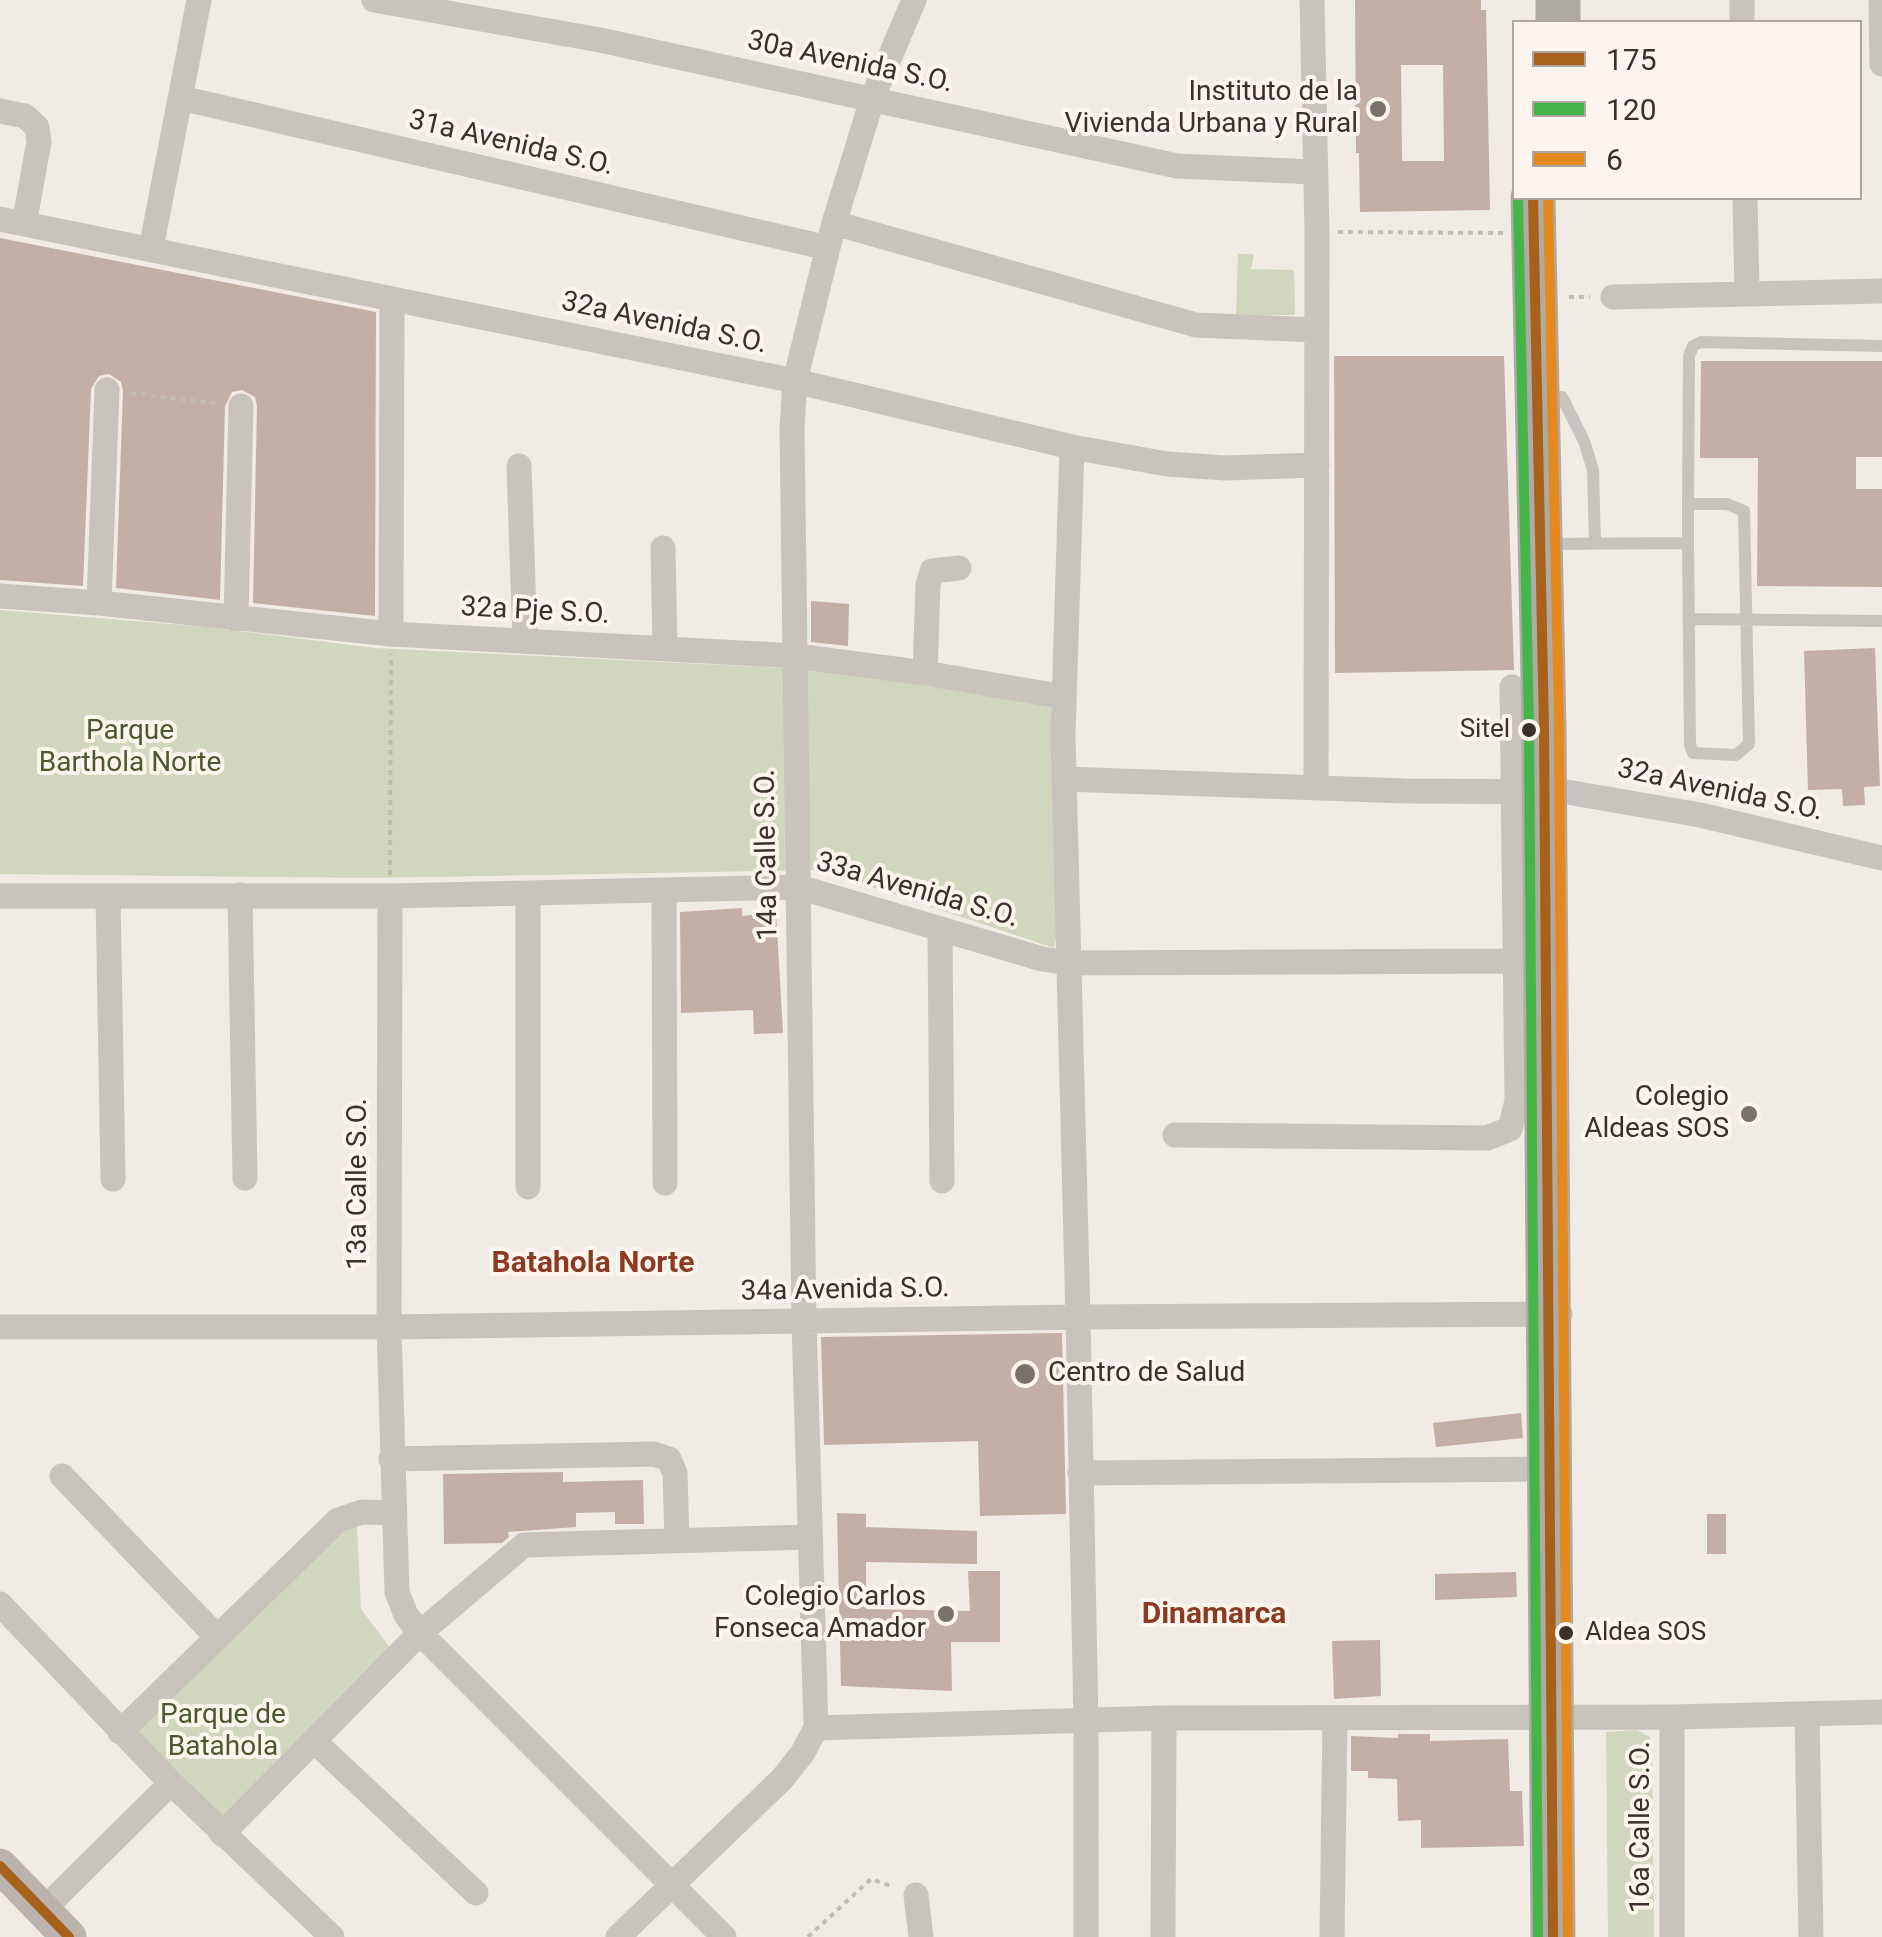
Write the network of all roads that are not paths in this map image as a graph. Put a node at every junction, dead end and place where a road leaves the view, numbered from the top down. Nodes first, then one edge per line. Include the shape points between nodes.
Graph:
1 (198, 0) edge
2 (374, 0) edge
3 (914, 0) edge
4 (1312, 0) edge
5 (1880, 0) edge
6 (1882, 64) edge
7 (180, 98) junction
8 (873, 98) junction
9 (0, 110) edge
10 (1314, 172) junction
11 (1560, 200) edge
12 (1745, 200) edge
13 (1533, 215) edge
14 (12, 222) edge
15 (831, 236) junction
16 (151, 249) junction
17 (1882, 291) edge
18 (1746, 292) junction
19 (1612, 296) dead end
20 (392, 299) junction
21 (1316, 330) junction
22 (1882, 346) edge
23 (794, 381) junction
24 (107, 390) road end
25 (241, 406) road end
26 (1072, 448) junction
27 (519, 466) dead end
28 (1316, 466) junction
29 (1688, 504) junction
30 (1688, 543) junction
31 (1566, 544) junction
32 (662, 548) dead end
33 (958, 568) dead end
34 (0, 596) edge
35 (99, 603) junction
36 (1688, 618) junction
37 (236, 619) junction
38 (1746, 619) junction
39 (1882, 622) edge
40 (391, 634) junction
41 (525, 641) junction
42 (664, 649) junction
43 (796, 656) junction
44 (926, 672) junction
45 (1512, 687) dead end
46 (1064, 697) junction
47 (1064, 780) junction
48 (1316, 786) junction
49 (1541, 791) junction
50 (1882, 858) edge
51 (799, 886) junction
52 (664, 890) junction
53 (528, 893) junction
54 (240, 895) junction
55 (0, 896) edge
56 (108, 896) junction
57 (390, 896) junction
58 (940, 929) junction
59 (1516, 961) junction
60 (1069, 963) junction
61 (1175, 1135) dead end
62 (246, 1178) dead end
63 (113, 1179) dead end
64 (942, 1182) dead end
65 (665, 1183) dead end
66 (528, 1187) dead end
67 (1560, 1314) junction
68 (1078, 1316) junction
69 (804, 1322) junction
70 (0, 1327) edge
71 (389, 1327) junction
72 (391, 1459) junction
73 (1549, 1469) junction
74 (1080, 1474) junction
75 (62, 1476) dead end
76 (393, 1512) junction
77 (809, 1537) junction
78 (677, 1540) junction
79 (0, 1604) edge
80 (420, 1634) junction
81 (216, 1637) junction
82 (1882, 1712) edge
83 (1807, 1715) junction
84 (1561, 1716) junction
85 (1164, 1718) junction
86 (1334, 1718) junction
87 (1672, 1718) junction
88 (1086, 1722) junction
89 (816, 1728) junction
90 (120, 1732) junction
91 (314, 1741) junction
92 (171, 1784) junction
93 (222, 1834) junction
94 (0, 1866) edge
95 (670, 1884) junction
96 (476, 1893) dead end
97 (916, 1896) road end
98 (44, 1910) junction
99 (69, 1937) edge
100 (332, 1937) edge
101 (618, 1937) edge
102 (724, 1937) edge
103 (921, 1937) edge
104 (1086, 1937) edge
105 (1164, 1937) edge
106 (1332, 1937) edge
107 (1552, 1937) edge
108 (1575, 1937) edge
109 (1672, 1937) edge
110 (1810, 1937) edge

1 - 7 street
2 - 8 street, 30a Avenida S.O.
3 - 8 street, 14a Calle S.O.
4 - 10 street
5 - 6 street
7 - 15 street, 31a Avenida S.O.
7 - 16 street
8 - 10 street, 30a Avenida S.O. via 1177,166
8 - 15 street, 14a Calle S.O.
9 - 14 street via 38,127
10 - 21 street
11 - 31 highway via 1570,297 1562,397
12 - 18 street
13 - 31 highway
14 - 16 street, 32a Avenida S.O.
15 - 21 street, 31a Avenida S.O. via 1196,325
15 - 23 street, 14a Calle S.O.
16 - 20 street, 32a Avenida S.O.
17 - 18 street
18 - 19 street
20 - 23 street, 32a Avenida S.O.
20 - 40 street
21 - 28 street
22 - 29 lane via 1693,346
23 - 26 street, 32a Avenida S.O.
23 - 43 street, 14a Calle S.O.
24 - 35 street
25 - 37 street
26 - 28 street, 32a Avenida S.O. via 1167,464
26 - 46 street
27 - 41 street
28 - 48 street
29 - 30 lane
29 - 38 lane via 1744,511
30 - 31 lane
30 - 36 lane
31 - 49 highway
32 - 42 street
33 - 44 street via 932,571 928,584
34 - 35 street, 32a Pje S.O.
35 - 37 street, 32a Pje S.O.
36 - 38 lane
36 - 38 lane via 1690,745 1694,752 1736,755 1749,744
37 - 40 street, 32a Pje S.O.
38 - 39 lane
40 - 41 street, 32a Pje S.O.
41 - 42 street, 32a Pje S.O.
42 - 43 street, 32a Pje S.O.
43 - 44 street, 32a Pje S.O.
43 - 51 street, 14a Calle S.O.
44 - 46 street, 32a Pje S.O.
45 - 49 street
46 - 47 street
47 - 48 street, 32a Avenida S.O.
47 - 60 street
48 - 49 street, 32a Avenida S.O.
49 - 50 street, 32a Avenida S.O. via 1700,815
49 - 59 street
49 - 67 highway
51 - 52 street, 33a Avenida S.O.
51 - 58 street, 33a Avenida S.O.
51 - 69 street, 14a Calle S.O.
52 - 53 street, 33a Avenida S.O.
52 - 65 street
53 - 57 street, 33a Avenida S.O.
53 - 66 street
54 - 56 street, 33a Avenida S.O.
54 - 57 street, 33a Avenida S.O.
54 - 62 street
55 - 56 street, 33a Avenida S.O.
56 - 63 street
57 - 71 street, 13a Calle S.O.
58 - 60 street, 33a Avenida S.O.
58 - 64 street
59 - 60 street, 33a Avenida S.O.
59 - 61 street via 1517,1102 1510,1129 1487,1138
60 - 68 street
67 - 68 street, 34a Avenida S.O.
67 - 73 highway
67 - 84 highway
68 - 69 street, 34a Avenida S.O.
68 - 74 street
69 - 71 street, 34a Avenida S.O.
69 - 77 street, 14a Calle S.O.
70 - 71 street, 34a Avenida S.O.
71 - 72 street, 13a Calle S.O.
72 - 76 street, 13a Calle S.O.
72 - 78 street via 669,1458
73 - 74 street
73 - 84 highway
74 - 88 street
75 - 81 street
76 - 80 street, 13a Calle S.O. via 397,1592
76 - 81 street via 338,1520
77 - 78 street
77 - 89 street, 14a Calle S.O.
78 - 80 street via 524,1546
79 - 90 street
80 - 91 street
80 - 95 street, 13a Calle S.O.
81 - 90 street
82 - 83 street
83 - 87 street
83 - 110 street
84 - 86 street
84 - 87 street
84 - 107 highway
84 - 108 highway
85 - 86 street
85 - 88 street
85 - 105 street
86 - 106 street
87 - 109 street, 16a Calle S.O.
88 - 89 street
88 - 104 street
89 - 95 street via 782,1779
90 - 92 street
91 - 93 street
91 - 96 street
92 - 93 street
92 - 98 street
93 - 100 street
94 - 98 main road
95 - 101 street
95 - 102 street, 13a Calle S.O.
97 - 103 street
98 - 99 main road

